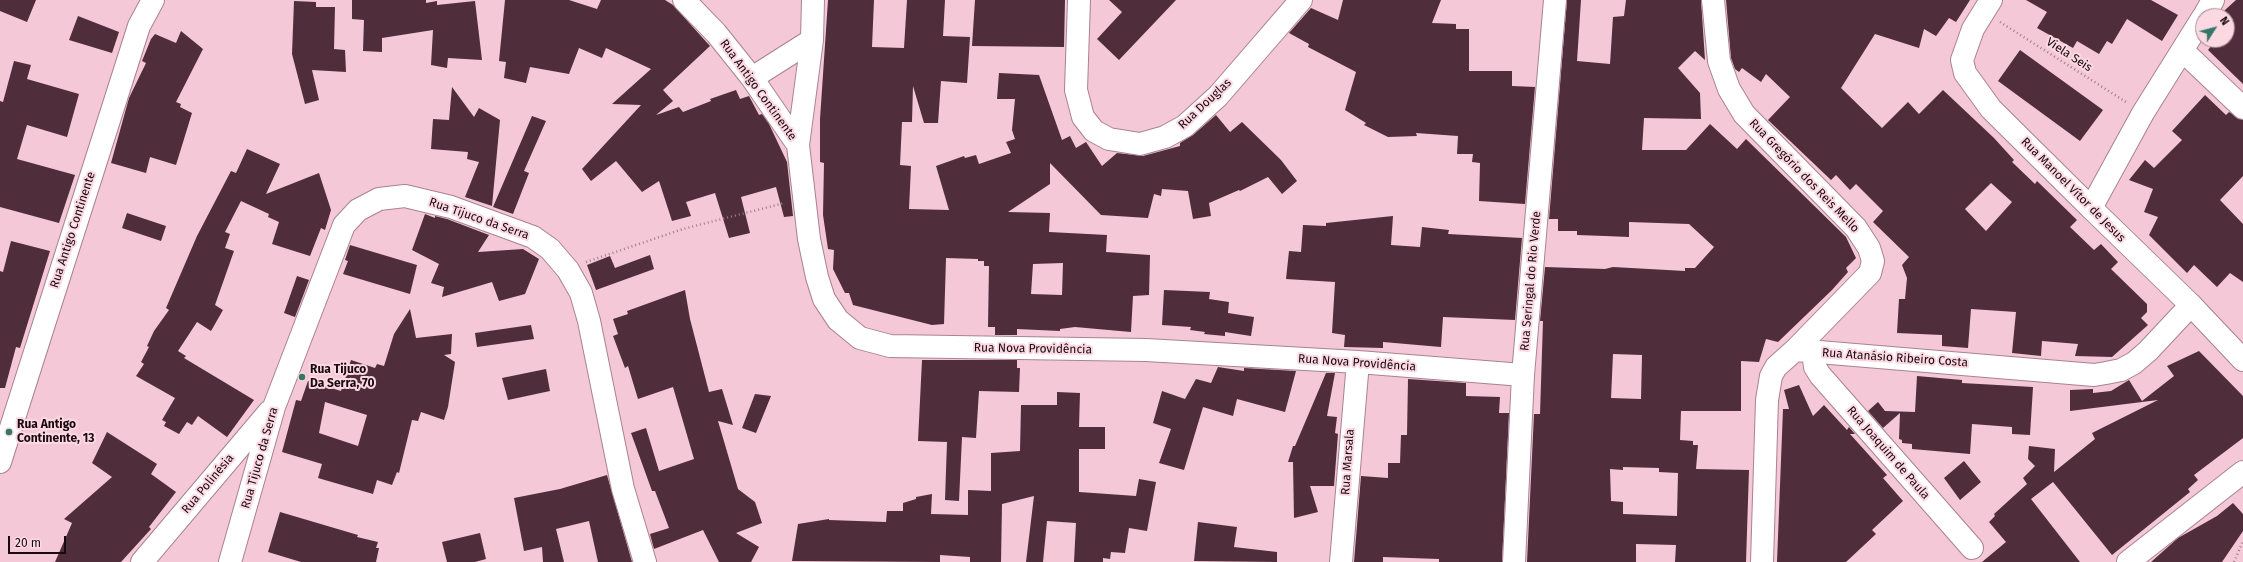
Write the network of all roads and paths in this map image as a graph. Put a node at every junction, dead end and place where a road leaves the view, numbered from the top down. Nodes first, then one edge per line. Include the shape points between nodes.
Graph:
1 (153, 0) edge
2 (684, 0) edge
3 (813, 0) edge
4 (1079, 0) edge
5 (1301, 0) edge
6 (1555, 0) edge
7 (1713, 0) edge
8 (1988, 6) edge
9 (2195, 30) edge
10 (812, 40) junction
11 (2183, 51) junction
12 (752, 78) junction
13 (2243, 108) edge
14 (2143, 113) junction
15 (798, 145) junction
16 (804, 198) junction
17 (2091, 208) junction
18 (568, 270) junction
19 (2191, 305) junction
20 (1804, 351) junction
21 (2243, 360) edge
22 (1358, 362) junction
23 (1523, 375) junction
24 (274, 407) junction
25 (0, 462) edge
26 (2243, 472) edge
27 (2243, 542) edge
28 (1972, 548) dead end
29 (142, 562) edge
30 (230, 562) edge
31 (645, 562) edge
32 (1341, 562) edge
33 (1514, 562) edge
34 (1762, 562) edge
35 (2128, 562) edge
36 (2234, 562) edge

1 - 25 street, Rua Antigo Continente via 139,26
2 - 12 street, Rua Antigo Continente via 716,33
3 - 10 street, Rua Nova Providência
4 - 5 street, Rua Douglas via 1076,90 1083,116 1094,131 1109,139 1140,144 1165,137 1185,126 1218,96
6 - 23 street, Rua Seringal do Rio Verde
7 - 20 street, Rua Gregório dos Reis Mello via 1719,62 1729,88 1744,114 1856,228 1869,248 1873,261 1870,273
8 - 14 path, Viela Seis
8 - 17 street, Rua Manoel Vítor de Jesus via 1973,29 1962,60 1965,73 1992,109
9 - 11 street
10 - 12 street
10 - 15 street, Rua Nova Providência
11 - 13 street
11 - 14 street
12 - 15 street, Rua Antigo Continente
14 - 17 street
15 - 16 street, Rua Nova Providência
16 - 18 path via 683,229
16 - 22 street, Rua Nova Providência via 809,239 824,299 838,320 860,338 890,346 1146,350
17 - 19 street, Rua Manoel Vítor de Jesus
18 - 24 street, Rua Tijuco da Serra via 550,249 533,237 451,207 405,196 379,199 358,210 344,225
18 - 31 street, Rua Tijuco da Serra via 581,293 589,321 623,489
19 - 20 street, Rua Atanásio Ribeiro Costa via 2134,363 2106,374
19 - 21 street, Rua Manoel Vítor de Jesus
20 - 28 street, Rua Joaquim de Paula via 1820,375
20 - 34 street via 1776,367 1771,376 1768,394
22 - 23 street, Rua Nova Providência
22 - 32 street, Rua Marsala
23 - 33 street, Rua Seringal do Rio Verde
24 - 29 street, Rua Polinésia
24 - 30 street, Rua Tijuco da Serra
26 - 35 street
27 - 36 path

